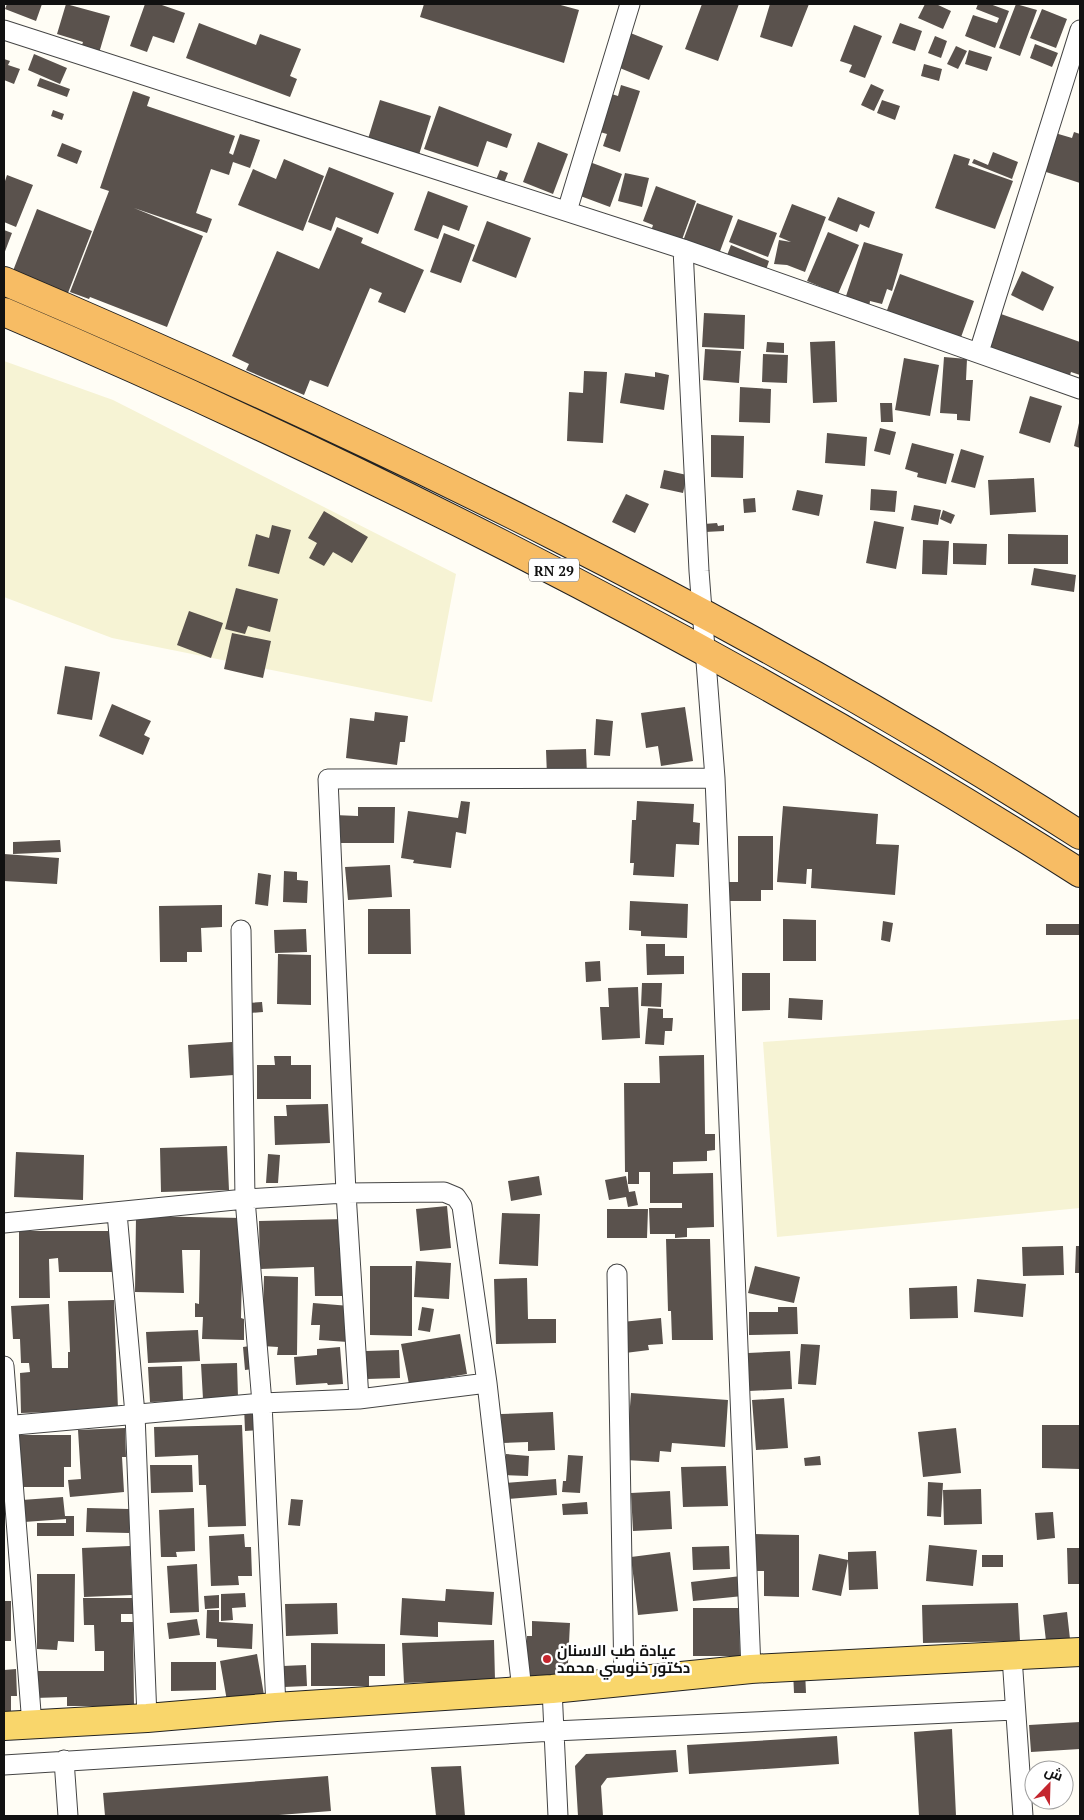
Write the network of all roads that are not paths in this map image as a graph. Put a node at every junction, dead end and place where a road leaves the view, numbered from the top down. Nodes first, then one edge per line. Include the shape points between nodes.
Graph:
1 (630, 4) edge
2 (4, 30) edge
3 (1080, 30) edge
4 (567, 211) junction
5 (683, 248) junction
6 (4, 281) edge
7 (4, 312) edge
8 (979, 352) junction
9 (1080, 389) edge
10 (702, 615) junction
11 (707, 654) junction
12 (715, 778) junction
13 (1080, 835) edge
14 (1080, 873) edge
15 (241, 930) dead end
16 (346, 1193) junction
17 (244, 1199) junction
18 (117, 1213) junction
19 (4, 1223) edge
20 (617, 1274) dead end
21 (4, 1366) edge
22 (487, 1384) junction
23 (359, 1400) junction
24 (262, 1403) junction
25 (136, 1414) junction
26 (6, 1426) edge
27 (1080, 1652) edge
28 (1012, 1657) junction
29 (751, 1669) junction
30 (624, 1682) junction
31 (552, 1689) junction
32 (522, 1690) junction
33 (276, 1707) junction
34 (1015, 1710) junction
35 (147, 1718) junction
36 (32, 1725) junction
37 (4, 1726) edge
38 (554, 1731) junction
39 (64, 1760) junction
40 (4, 1765) edge
41 (68, 1816) edge
42 (558, 1816) edge
43 (1023, 1816) edge

1 - 4 street
2 - 4 street
3 - 8 street
4 - 5 street
5 - 8 street
5 - 10 street
6 - 10 highway, RN 29 via 321,422
7 - 11 highway, RN 29 via 222,408 439,511 602,594
8 - 9 street
10 - 11 street
10 - 13 highway, RN 29 via 909,730
11 - 12 street
11 - 14 highway, RN 29 via 949,790
12 - 16 street via 328,779
12 - 29 street
15 - 17 street
16 - 17 street
16 - 22 street via 444,1192 456,1197 462,1206
16 - 23 street
17 - 18 street
17 - 24 street
18 - 19 street
18 - 25 street
20 - 30 street
21 - 26 street
22 - 23 street
22 - 32 street
23 - 24 street
24 - 25 street
24 - 33 street
25 - 26 street
25 - 35 street
26 - 36 street
27 - 28 main road
28 - 29 main road
28 - 34 street
29 - 30 main road
30 - 31 main road
31 - 32 main road
31 - 38 street
32 - 33 main road
33 - 35 main road
34 - 38 street
34 - 43 street
35 - 36 main road
36 - 37 main road
38 - 39 street
38 - 42 street
39 - 40 street
39 - 41 street

